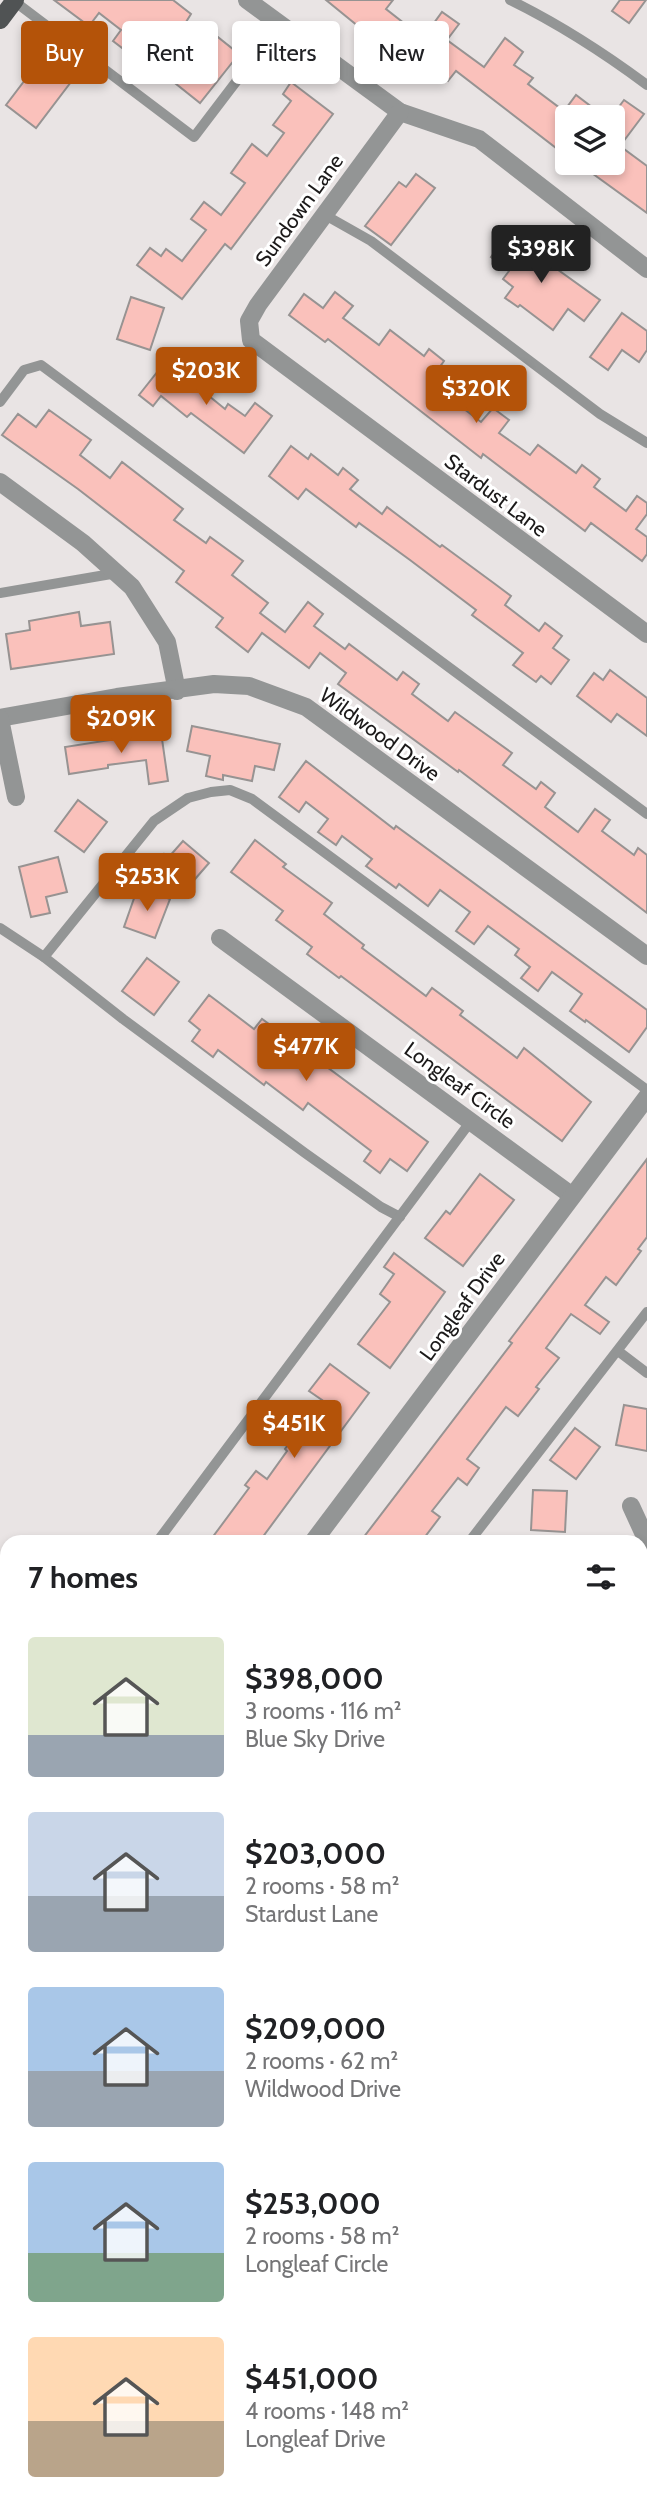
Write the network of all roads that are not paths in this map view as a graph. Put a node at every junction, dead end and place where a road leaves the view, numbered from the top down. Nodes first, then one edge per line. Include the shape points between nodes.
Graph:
1 (247, 0) edge
2 (510, 0) edge
3 (15, 1) edge
4 (0, 20) edge
5 (276, 21) edge
6 (340, 68) edge
7 (235, 84) edge
8 (647, 85) edge
9 (400, 112) junction
10 (325, 215) junction
11 (647, 269) edge
12 (251, 340) joint
13 (0, 402) edge
14 (647, 443) edge
15 (0, 482) edge
16 (117, 573) junction
17 (0, 593) edge
18 (647, 634) edge
19 (177, 691) junction
20 (0, 719) edge
21 (16, 797) dead end
22 (647, 814) edge
23 (0, 928) edge
24 (219, 937) dead end
25 (647, 956) edge
26 (44, 957) junction
27 (647, 1090) edge
28 (647, 1097) edge
29 (471, 1121) junction
30 (571, 1195) junction
31 (400, 1217) junction
32 (647, 1312) edge
33 (618, 1351) junction
34 (647, 1373) edge
35 (631, 1506) dead end
36 (162, 1535) edge
37 (318, 1535) edge
38 (474, 1535) edge
39 (644, 1535) edge

1 - 5 street
2 - 8 lane via 562,28
3 - 4 main road
3 - 7 lane via 194,138
6 - 9 street
9 - 10 street, Sundown Lane
9 - 11 street via 479,139
10 - 12 street, Sundown Lane via 258,305 249,321
10 - 14 lane via 371,241 600,414
12 - 18 street, Stardust Lane
13 - 22 lane via 24,370 41,365
15 - 16 street
16 - 17 lane
16 - 19 street via 132,587 167,642
19 - 20 street, Wildwood Drive
19 - 25 street, Wildwood Drive via 214,684 249,686 306,707
20 - 21 street
23 - 26 lane
24 - 29 street, Longleaf Circle
26 - 27 lane via 154,821 188,798 230,790 252,800
26 - 31 lane via 305,1153
28 - 30 street, Longleaf Drive
29 - 30 street, Longleaf Circle
29 - 31 lane
30 - 37 street, Longleaf Drive
31 - 36 lane
32 - 33 lane
33 - 34 lane
33 - 38 lane
35 - 39 street

